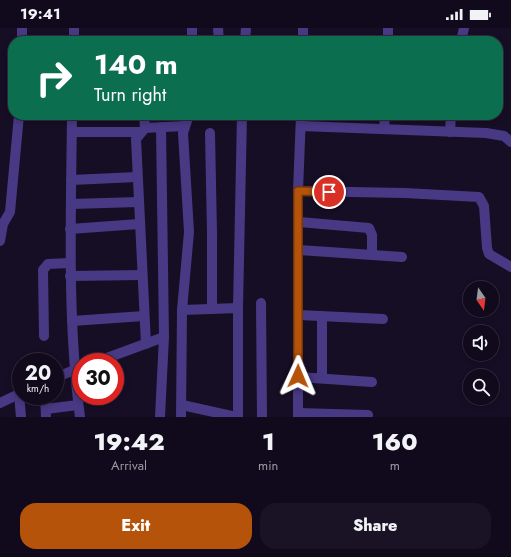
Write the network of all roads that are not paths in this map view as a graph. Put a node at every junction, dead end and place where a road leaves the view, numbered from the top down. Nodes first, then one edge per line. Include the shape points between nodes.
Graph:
1 (19, 120) edge
2 (72, 120) edge
3 (143, 120) edge
4 (187, 120) edge
5 (242, 120) edge
6 (301, 120) edge
7 (385, 120) edge
8 (451, 120) edge
9 (185, 126) junction
10 (301, 126) junction
11 (161, 127) junction
12 (384, 129) junction
13 (142, 130) junction
14 (72, 132) junction
15 (450, 132) junction
16 (210, 133) dead end
17 (511, 142) edge
18 (137, 177) junction
19 (71, 180) junction
20 (298, 191) junction
21 (138, 202) junction
22 (71, 204) junction
23 (299, 222) junction
24 (139, 224) junction
25 (70, 230) junction
26 (0, 241) edge
27 (299, 250) junction
28 (372, 255) junction
29 (402, 257) dead end
30 (70, 263) junction
31 (511, 267) edge
32 (142, 275) junction
33 (70, 276) junction
34 (261, 303) dead end
35 (238, 308) junction
36 (212, 309) junction
37 (182, 310) junction
38 (298, 314) junction
39 (144, 316) junction
40 (322, 316) junction
41 (383, 319) dead end
42 (72, 321) junction
43 (44, 336) dead end
44 (164, 337) junction
45 (146, 344) junction
46 (75, 353) edge
47 (121, 353) edge
48 (298, 376) junction
49 (322, 378) junction
50 (372, 382) dead end
51 (12, 398) edge
52 (0, 403) edge
53 (20, 405) edge
54 (78, 405) joint
55 (182, 405) junction
56 (46, 413) edge
57 (298, 415) edge
58 (368, 415) dead end
59 (21, 417) edge
60 (80, 417) edge
61 (157, 417) edge
62 (181, 417) edge
63 (237, 417) edge
64 (262, 417) edge

1 - 26 street via 10,212 3,224
2 - 14 street
3 - 13 street
4 - 9 street
5 - 35 street
6 - 10 street
7 - 12 street
8 - 15 street
9 - 11 street
9 - 37 street via 183,133 189,232
10 - 12 street
10 - 20 street
11 - 13 street
11 - 44 street
12 - 15 street
13 - 14 street
13 - 18 street via 136,138
14 - 19 street
15 - 17 street via 499,135
16 - 36 street
18 - 19 street
18 - 21 street
19 - 22 street
20 - 23 street
20 - 31 street via 404,193 479,198 484,206 489,254
21 - 22 street
21 - 24 street
22 - 25 street
23 - 27 street
23 - 28 street via 369,228 372,236
24 - 25 street
24 - 32 street
25 - 30 street
27 - 28 street
27 - 38 street
28 - 29 street
30 - 33 street
30 - 43 street via 48,264 43,270
32 - 33 street
32 - 39 street
33 - 42 street
34 - 64 street
35 - 36 street
35 - 63 street
36 - 37 street
37 - 55 street
38 - 40 street
38 - 48 street
39 - 42 street
39 - 45 street
40 - 41 street
40 - 49 street
42 - 46 street
44 - 45 street
44 - 61 street
45 - 47 street
48 - 49 street
48 - 57 street
49 - 50 street
51 - 52 street
53 - 59 street
54 - 56 street
54 - 60 street
55 - 62 street
55 - 63 street
57 - 58 street

